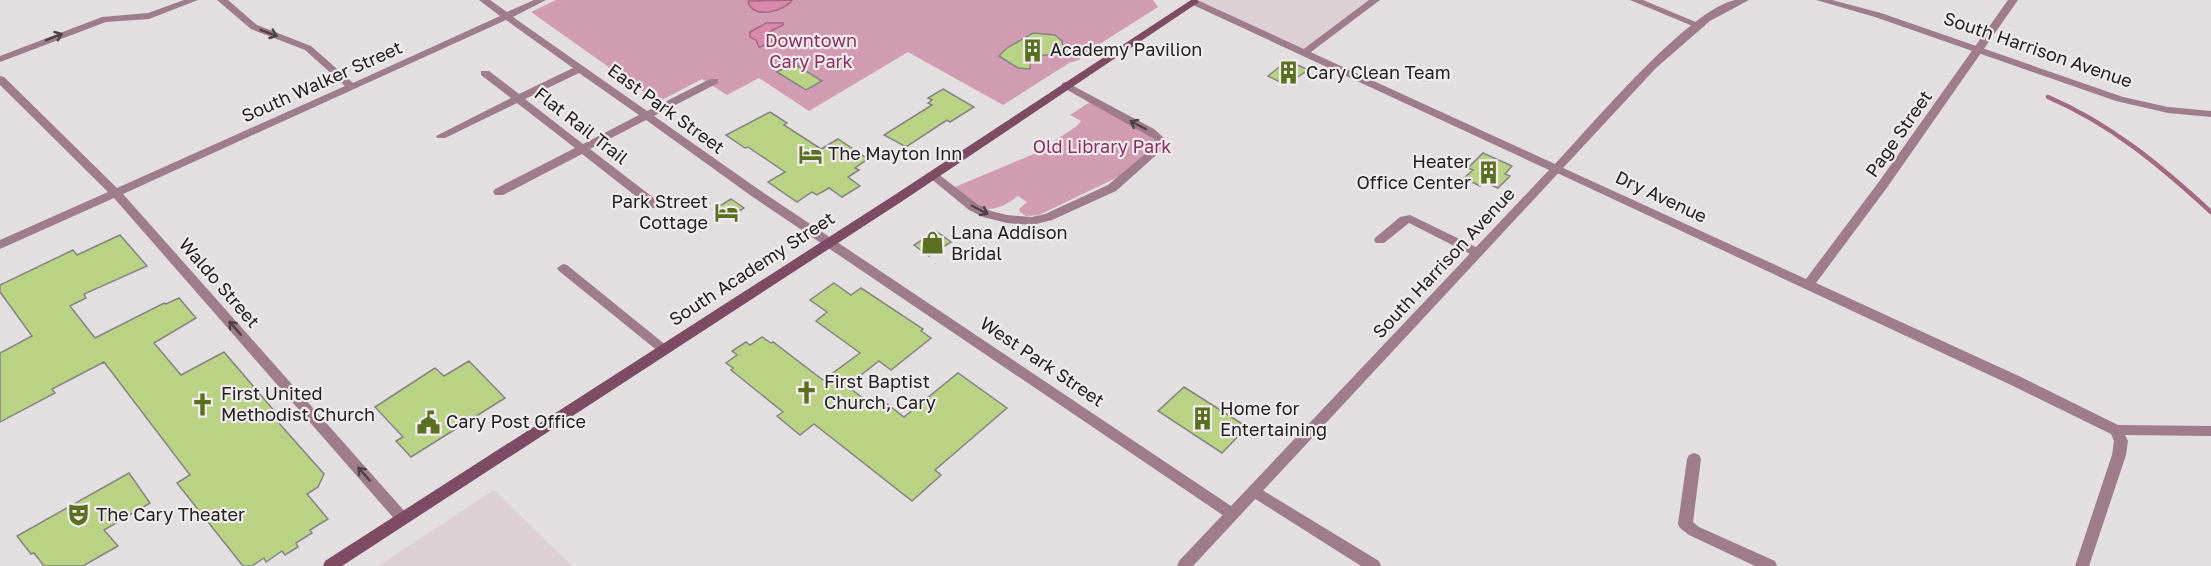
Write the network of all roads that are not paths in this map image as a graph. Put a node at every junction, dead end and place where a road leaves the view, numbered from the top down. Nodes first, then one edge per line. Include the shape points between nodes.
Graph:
1 (193, 0) edge
2 (222, 0) edge
3 (484, 0) edge
4 (541, 0) edge
5 (1375, 0) edge
6 (1635, 0) edge
7 (1744, 0) edge
8 (1821, 0) edge
9 (2013, 0) edge
10 (1191, 1) edge
11 (507, 16) junction
12 (1698, 26) junction
13 (1978, 49) junction
14 (1304, 53) junction
15 (0, 59) edge
16 (581, 68) junction
17 (485, 73) dead end
18 (0, 79) edge
19 (714, 81) dead end
20 (1066, 85) junction
21 (352, 87) junction
22 (519, 98) junction
23 (2211, 114) edge
24 (647, 116) junction
25 (441, 136) dead end
26 (584, 149) junction
27 (1557, 169) junction
28 (933, 175) junction
29 (499, 192) dead end
30 (116, 193) junction
31 (655, 205) dead end
32 (1380, 240) dead end
33 (829, 242) junction
34 (0, 245) edge
35 (1478, 254) junction
36 (563, 268) dead end
37 (1809, 285) junction
38 (663, 349) junction
39 (2116, 430) junction
40 (2211, 431) edge
41 (1694, 459) dead end
42 (1254, 491) junction
43 (1232, 514) junction
44 (402, 518) junction
45 (330, 566) edge
46 (1184, 566) edge
47 (1374, 566) edge
48 (1770, 566) edge
49 (2082, 566) edge

15 -> 1 street via 105,19 149,16
2 -> 21 street via 254,27 308,48
3 - 11 street, East Park Street
4 - 11 street, South Walker Street
5 - 14 street
6 - 12 street
7 - 12 street, South Harrison Avenue
8 - 13 street, South Harrison Avenue
9 - 13 street, Page Street
10 - 14 street, Dry Avenue
10 - 20 main road, South Academy Street
11 - 16 street, East Park Street
11 - 21 street, South Walker Street
12 - 27 street, South Harrison Avenue via 1653,66
13 - 23 street, South Harrison Avenue via 2120,99 2168,110
13 - 37 street, Page Street
14 - 27 street, Dry Avenue
16 - 22 street
16 - 24 street, East Park Street
17 - 22 street, Flat Rail Trail
18 - 30 street, Waldo Street
19 - 24 street
20 - 28 main road, South Academy Street
28 -> 20 street via 987,214 1032,221 1112,188 1159,147 1159,138 1150,131
21 - 30 street, South Walker Street
22 - 25 street
22 - 26 street, Flat Rail Trail
24 - 26 street
24 - 33 street, East Park Street
26 - 29 street
26 - 31 street, Flat Rail Trail
27 - 35 street, South Harrison Avenue
27 - 37 street, Dry Avenue
28 - 33 main road, South Academy Street
30 - 34 street, South Walker Street
44 -> 30 street, Waldo Street
32 - 35 street via 1410,219
33 - 38 main road, South Academy Street
33 - 43 street, West Park Street
35 - 42 street, South Harrison Avenue
36 - 38 street
37 - 39 street, Dry Avenue
38 - 44 main road, South Academy Street
39 - 40 street
39 - 49 street via 2121,441 2119,455
41 - 48 street via 1685,524
42 - 43 street, South Harrison Avenue
42 - 47 street
43 - 46 street, South Harrison Avenue
44 - 45 main road, South Academy Street

